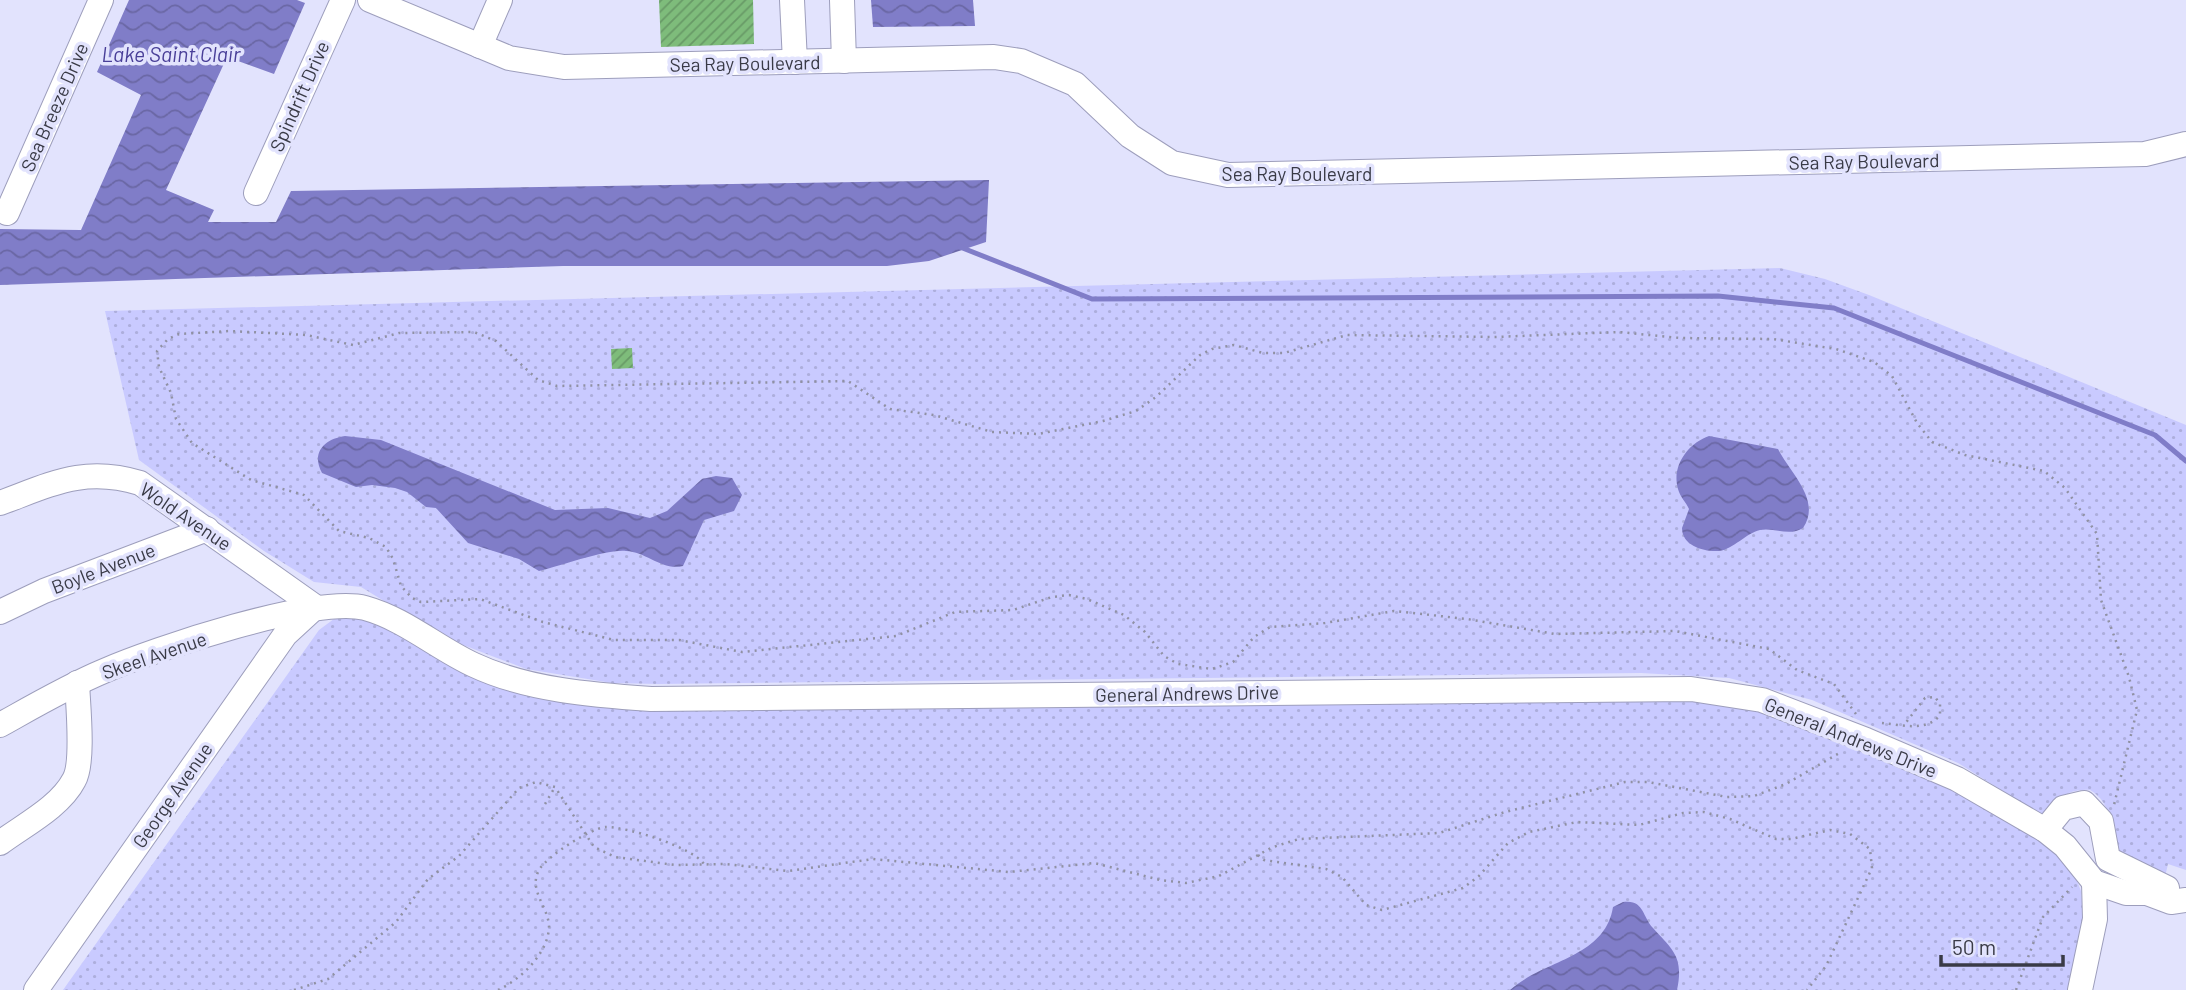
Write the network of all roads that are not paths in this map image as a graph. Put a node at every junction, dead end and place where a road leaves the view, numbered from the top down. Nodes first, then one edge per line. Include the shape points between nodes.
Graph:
1 (101, 0) edge
2 (343, 0) edge
3 (370, 0) edge
4 (500, 0) edge
5 (792, 0) edge
6 (842, 0) edge
7 (480, 46) junction
8 (844, 61) junction
9 (794, 62) junction
10 (2186, 144) edge
11 (256, 193) dead end
12 (6, 213) dead end
13 (0, 503) edge
14 (208, 529) junction
15 (317, 608) junction
16 (0, 612) edge
17 (78, 683) junction
18 (0, 725) edge
19 (2045, 830) junction
20 (0, 843) edge
21 (2085, 882) junction
22 (2186, 898) edge
23 (36, 990) edge
24 (2080, 990) edge

1 - 12 street, Sea Breeze Drive
2 - 11 street, Spindrift Drive
3 - 7 street, Sea Ray Boulevard
4 - 7 street
5 - 9 street
6 - 8 street
7 - 9 street, Sea Ray Boulevard via 509,58 564,66
8 - 9 street, Sea Ray Boulevard
8 - 10 street, Sea Ray Boulevard via 994,57 1048,69 1075,84 1149,150 1172,163 1227,175 2145,154
13 - 14 street, Wold Avenue via 68,480 114,475 140,483
14 - 15 street, Wold Avenue
14 - 16 street, Boyle Avenue
15 - 17 street, Skeel Avenue via 181,644
15 - 19 street, General Andrews Drive via 339,604 362,607 474,666 547,686 626,697 1662,688 1720,692 1792,709 1866,740 1957,779
15 - 23 street, George Avenue via 285,635
17 - 18 street, Skeel Avenue
17 - 20 street via 76,779 63,796
19 - 21 street, General Andrews Drive via 2065,846
19 - 22 street via 2063,808 2084,803 2101,821 2108,859
21 - 22 street via 2147,892 2171,902
21 - 24 street via 2095,919

